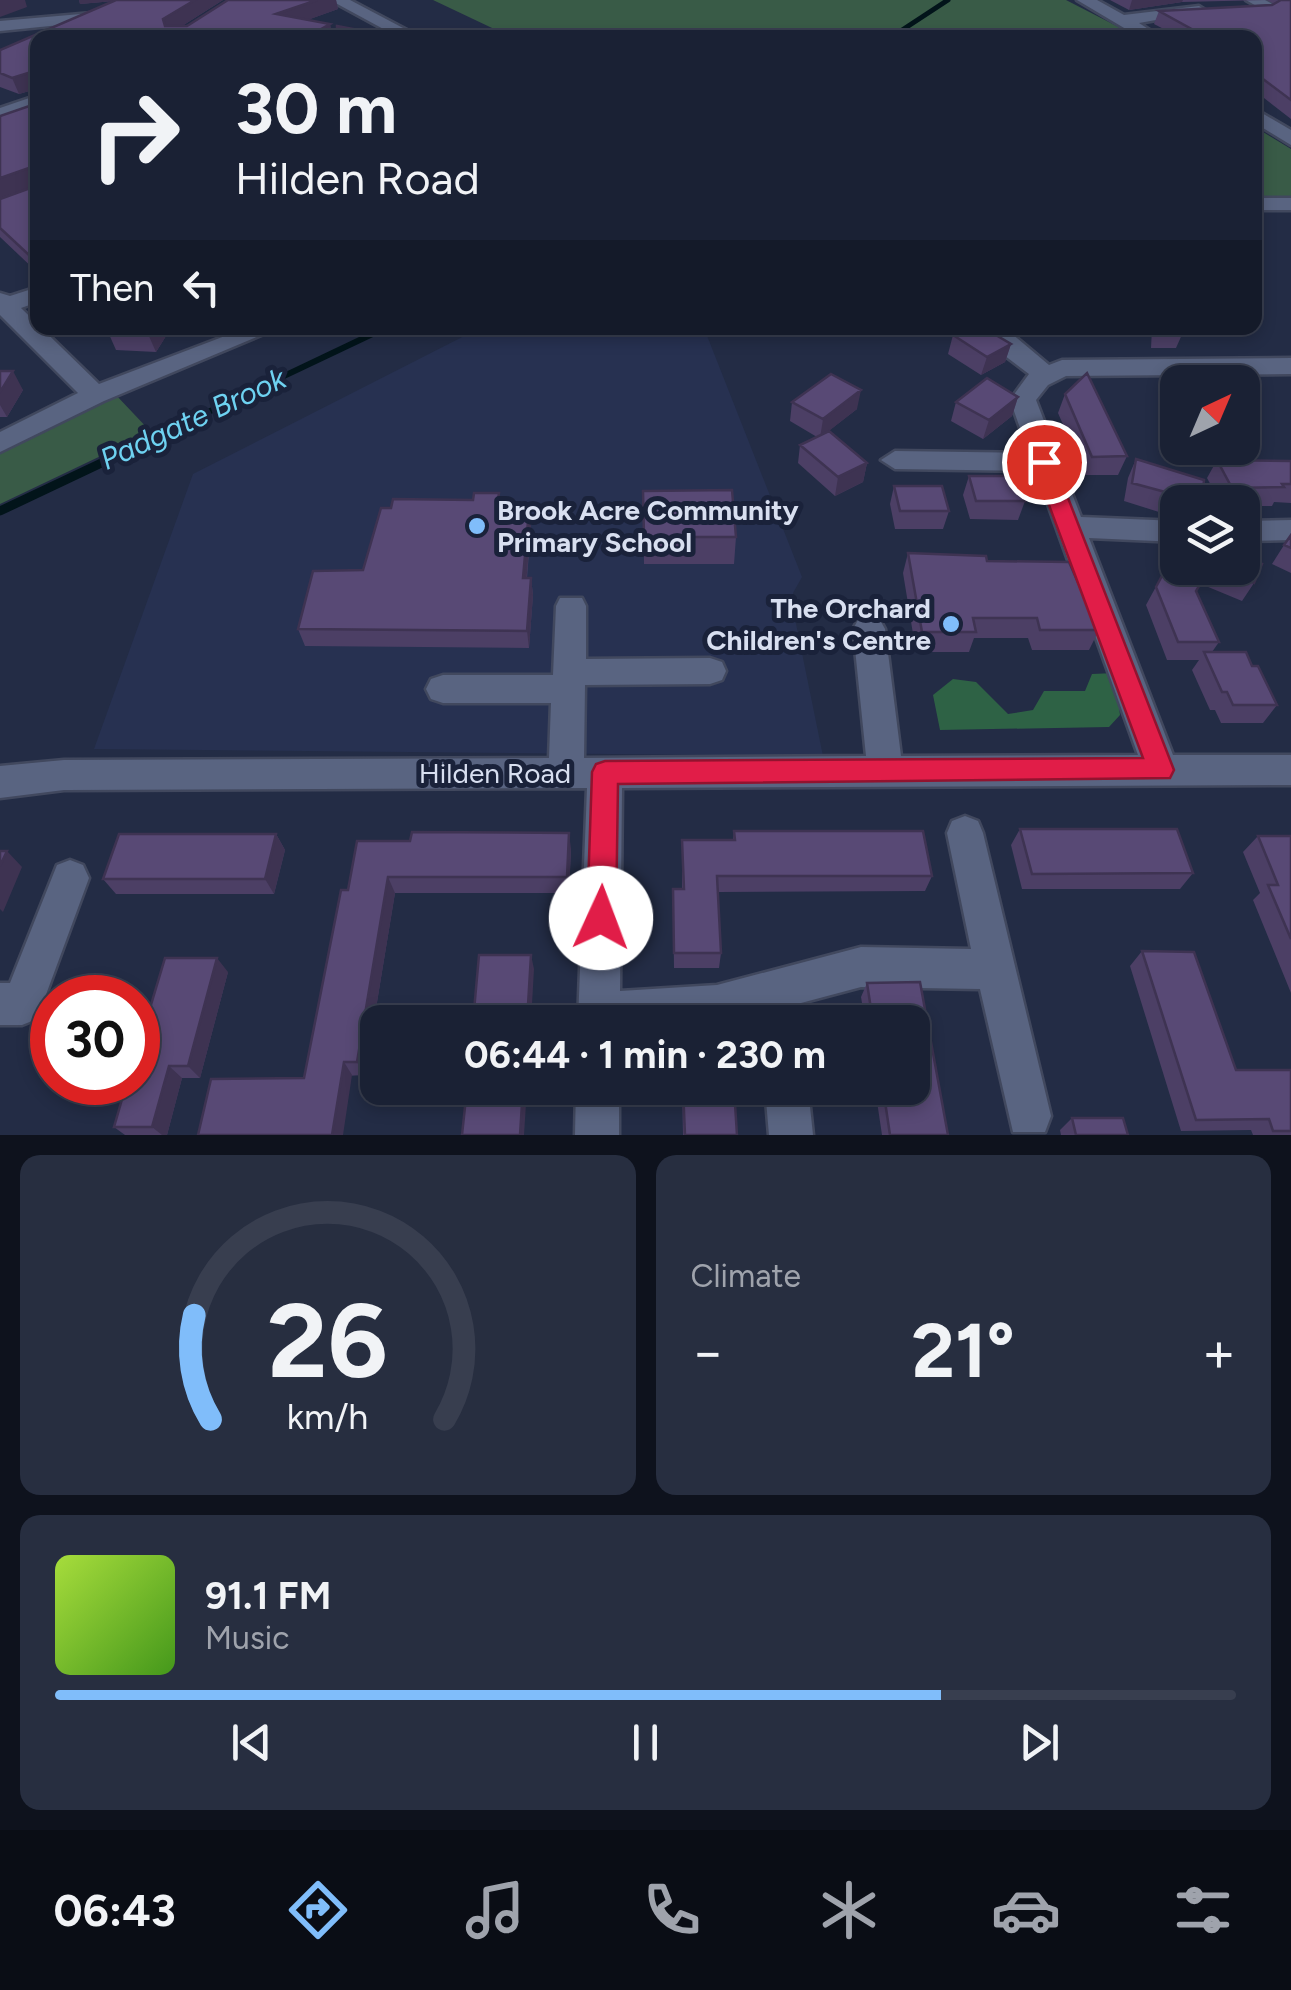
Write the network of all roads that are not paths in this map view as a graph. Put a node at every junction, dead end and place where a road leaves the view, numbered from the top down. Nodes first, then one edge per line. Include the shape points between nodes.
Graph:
1 (338, 0) edge
2 (1086, 0) edge
3 (1261, 4) edge
4 (1220, 11) edge
5 (1239, 11) edge
6 (104, 17) edge
7 (1122, 20) junction
8 (1291, 21) edge
9 (1, 28) edge
10 (389, 30) edge
11 (1140, 30) edge
12 (30, 103) edge
13 (0, 114) edge
14 (1262, 120) edge
15 (1291, 139) edge
16 (1262, 204) edge
17 (1291, 204) edge
18 (30, 296) edge
19 (2, 304) edge
20 (30, 332) edge
21 (33, 335) edge
22 (248, 335) edge
23 (998, 335) edge
24 (1291, 366) edge
25 (1045, 374) junction
26 (94, 395) junction
27 (0, 443) edge
28 (890, 461) dead end
29 (1044, 462) junction
30 (1070, 527) junction
31 (1291, 530) edge
32 (1160, 531) edge
33 (1260, 531) edge
34 (572, 606) dead end
35 (869, 628) dead end
36 (710, 672) dead end
37 (569, 680) junction
38 (443, 690) dead end
39 (1161, 770) junction
40 (1291, 770) edge
41 (885, 771) junction
42 (605, 772) junction
43 (566, 773) junction
44 (0, 782) edge
45 (965, 833) dead end
46 (70, 878) dead end
47 (996, 968) junction
48 (0, 1004) edge
49 (599, 1005) edge
50 (782, 1005) edge
51 (598, 1105) edge
52 (788, 1105) edge
53 (1028, 1116) dead end
54 (597, 1135) edge
55 (791, 1135) edge

1 - 10 street
2 - 7 street
3 - 5 street
3 - 8 street
4 - 7 street
6 - 9 street
7 - 11 street
12 - 13 street
14 - 15 street
16 - 17 street
18 - 19 street
19 - 20 street
21 - 26 street
22 - 26 street
23 - 25 street
24 - 25 street via 1072,367
25 - 29 street via 1023,400
26 - 27 street
28 - 29 street
29 - 30 street
30 - 32 street
30 - 39 street
31 - 33 street
34 - 37 street
35 - 41 street
36 - 37 street
37 - 38 street
37 - 43 street
39 - 40 street, Hilden Road
39 - 41 street, Hilden Road
41 - 42 street, Hilden Road
42 - 43 street, Hilden Road
42 - 49 street
43 - 44 street, Hilden Road via 64,775
45 - 47 street
46 - 48 street via 22,1004
47 - 50 street via 860,968
47 - 53 street
51 - 54 street
52 - 55 street

